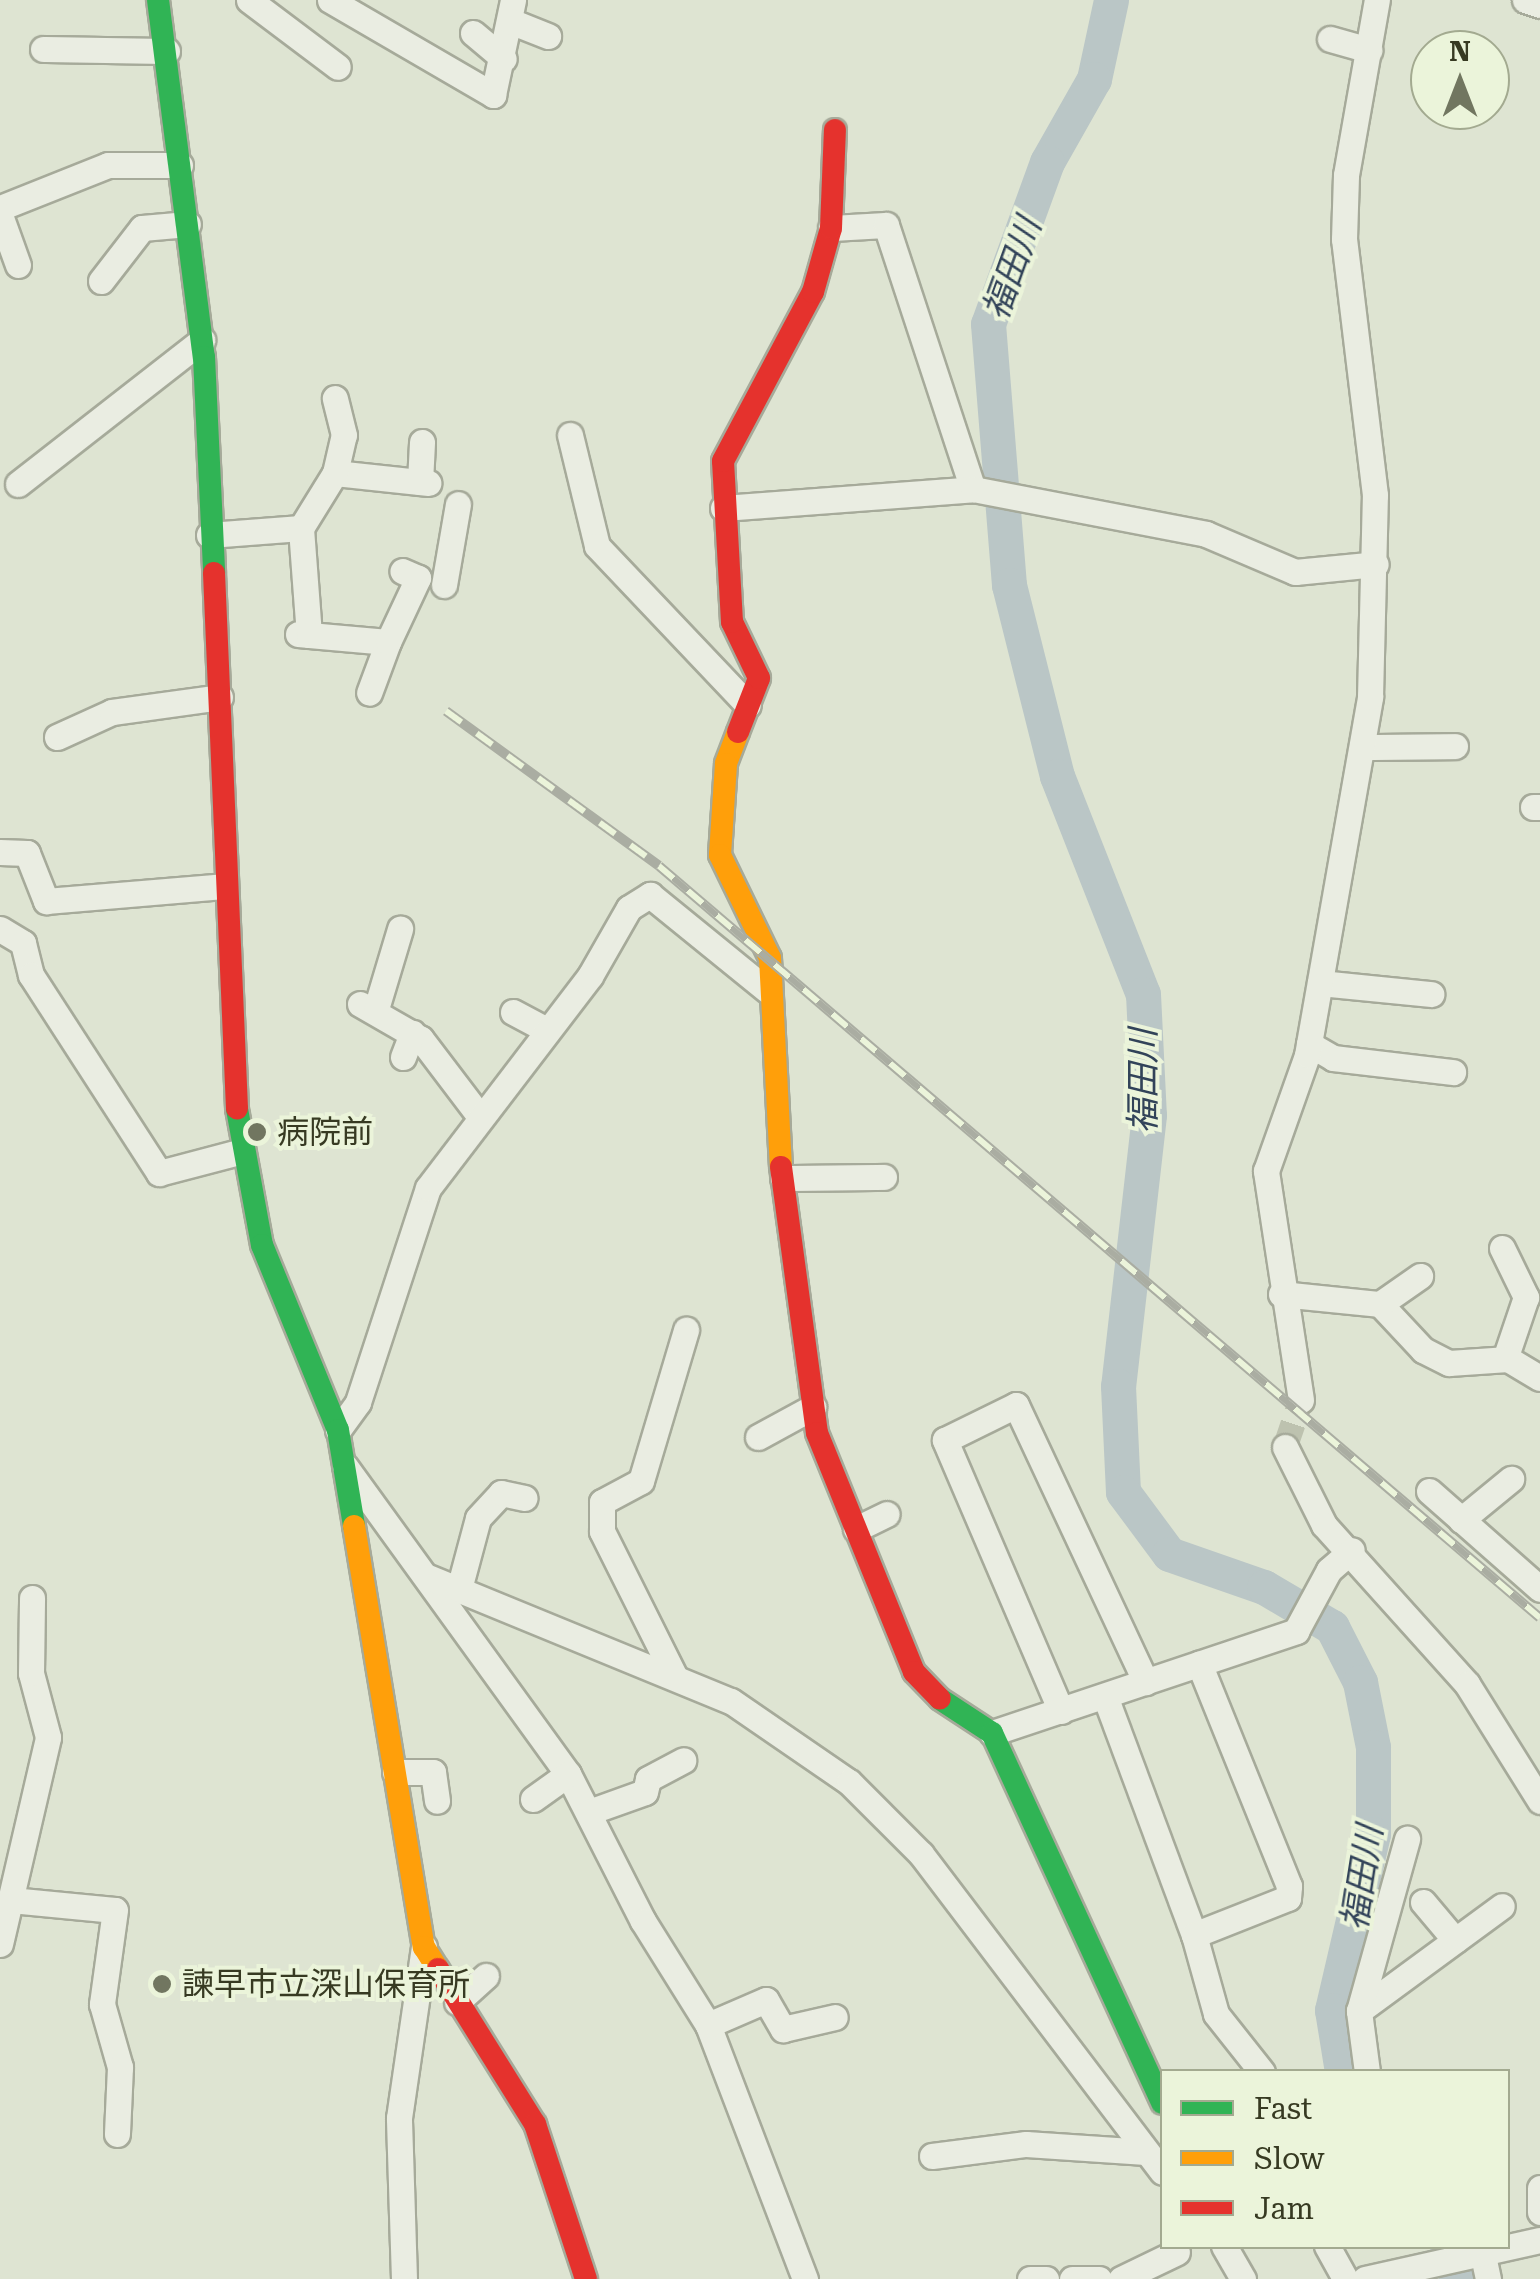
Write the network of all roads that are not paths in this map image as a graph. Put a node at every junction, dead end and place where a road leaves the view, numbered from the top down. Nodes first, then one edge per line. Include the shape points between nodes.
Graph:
1 (158, 0) edge
2 (249, 0) edge
3 (330, 0) edge
4 (1378, 0) edge
5 (1525, 0) edge
6 (1540, 5) edge
7 (511, 10) edge
8 (473, 33) dead end
9 (548, 36) dead end
10 (1330, 39) dead end
11 (43, 49) dead end
12 (1369, 50) junction
13 (167, 51) junction
14 (504, 60) junction
15 (338, 67) dead end
16 (834, 130) dead end
17 (180, 164) junction
18 (0, 208) edge
19 (0, 216) edge
20 (188, 224) junction
21 (831, 228) junction
22 (18, 265) dead end
23 (101, 281) dead end
24 (202, 340) junction
25 (335, 398) dead end
26 (570, 435) dead end
27 (422, 442) dead end
28 (335, 473) junction
29 (18, 484) dead end
30 (973, 488) junction
31 (458, 504) dead end
32 (723, 508) junction
33 (301, 528) junction
34 (209, 535) junction
35 (1376, 564) junction
36 (388, 642) junction
37 (369, 693) dead end
38 (220, 697) junction
39 (748, 705) junction
40 (56, 737) dead end
41 (1455, 746) dead end
42 (1364, 747) junction
43 (0, 852) edge
44 (224, 886) junction
45 (0, 929) edge
46 (400, 930) dead end
47 (1320, 983) junction
48 (768, 991) junction
49 (1431, 994) dead end
50 (512, 1012) dead end
51 (543, 1028) junction
52 (1308, 1044) junction
53 (1452, 1072) dead end
54 (481, 1118) junction
55 (239, 1152) junction
56 (884, 1177) dead end
57 (783, 1178) junction
58 (1502, 1248) dead end
59 (1420, 1276) dead end
60 (1282, 1294) junction
61 (1380, 1304) junction
62 (686, 1330) dead end
63 (1505, 1359) junction
64 (1540, 1378) edge
65 (1301, 1400) tunnel mouth
66 (814, 1406) junction
67 (338, 1430) junction
68 (758, 1436) dead end
69 (1285, 1447) dead end
70 (345, 1466) junction
71 (502, 1468) dead end
72 (1511, 1478) dead end
73 (1429, 1491) dead end
74 (887, 1514) dead end
75 (1461, 1520) junction
76 (856, 1528) junction
77 (1352, 1550) junction
78 (428, 1577) junction
79 (459, 1589) junction
80 (1540, 1589) edge
81 (32, 1598) dead end
82 (1199, 1664) junction
83 (674, 1675) junction
84 (1146, 1682) junction
85 (1105, 1696) junction
86 (1061, 1712) junction
87 (992, 1732) junction
88 (683, 1760) dead end
89 (395, 1772) junction
90 (568, 1774) junction
91 (533, 1799) dead end
92 (437, 1801) dead end
93 (1540, 1802) edge
94 (589, 1812) junction
95 (1407, 1839) dead end
96 (11, 1900) junction
97 (1423, 1902) dead end
98 (1502, 1906) dead end
99 (1194, 1935) junction
100 (1455, 1940) junction
101 (0, 1944) edge
102 (424, 1947) junction
103 (486, 1976) dead end
104 (457, 2002) junction
105 (1359, 2011) junction
106 (834, 2016) dead end
107 (708, 2024) junction
108 (1260, 2069) edge
109 (1367, 2069) edge
110 (1160, 2100) edge
111 (116, 2134) dead end
112 (932, 2156) dead end
113 (1154, 2162) edge
114 (1540, 2188) edge
115 (1540, 2212) edge
116 (1540, 2240) edge
117 (1510, 2245) edge
118 (1226, 2249) edge
119 (1329, 2249) edge
120 (1483, 2250) edge
121 (1182, 2254) edge
122 (404, 2279) edge
123 (586, 2279) edge
124 (804, 2279) edge
125 (1030, 2279) edge
126 (1046, 2279) edge
127 (1072, 2279) edge
128 (1099, 2279) edge
129 (1121, 2279) edge
130 (1243, 2279) edge
131 (1345, 2279) edge
132 (1365, 2279) edge
133 (1488, 2279) edge

1 - 13 street
2 - 15 street
3 - 14 street via 493,95
4 - 12 street
5 - 6 street
7 - 9 street
7 - 14 street
8 - 14 street
10 - 12 street
11 - 13 street
12 - 35 street via 1344,239
13 - 17 street
16 - 21 street
17 - 18 street via 108,164
17 - 20 street
19 - 22 street
20 - 23 street via 142,228
20 - 24 street
21 - 30 street via 886,225
21 - 32 street via 813,292 723,461
24 - 29 street
24 - 34 street
25 - 28 street via 344,436
26 - 39 street via 598,546
27 - 28 street via 424,482
28 - 33 street
30 - 32 street
30 - 35 street via 1206,534 1295,572
31 - 36 street via 448,586 410,575
32 - 39 street via 732,622 759,678
33 - 34 street
33 - 36 street via 304,635
34 - 38 street
35 - 42 street
36 - 37 street
38 - 40 street via 112,712
38 - 44 street
39 - 48 street via 716,820 720,855 770,958
41 - 42 street
42 - 47 street
43 - 44 street via 27,853 46,900
44 - 55 street
45 - 55 street via 23,942 31,975 159,1174
46 - 54 street via 368,1006
47 - 49 street
47 - 52 street
48 - 51 street via 650,895 629,908 590,976
48 - 57 street
50 - 51 street
51 - 54 street
52 - 53 street via 1333,1058
52 - 60 street via 1266,1171
54 - 67 street via 418,1210 358,1402
55 - 67 street via 262,1245
56 - 57 street
57 - 66 street
58 - 63 street via 1526,1298
59 - 61 street
60 - 61 street
60 - 65 street
61 - 63 street via 1423,1350 1450,1362
62 - 83 street via 641,1481 602,1502 602,1531
63 - 64 street
66 - 68 street
66 - 76 street
67 - 70 street
69 - 77 street via 1324,1524
70 - 78 street
70 - 89 street
71 - 79 street via 518,1497 501,1493 478,1518
72 - 75 street
73 - 75 street
74 - 76 street
75 - 80 street
76 - 87 street via 914,1672 945,1705
77 - 82 street via 1329,1570 1296,1632
77 - 93 street via 1467,1684
78 - 79 street
78 - 90 street
79 - 83 street
81 - 96 street via 32,1673 48,1736
82 - 84 street
82 - 99 street via 1289,1886 1288,1898
83 - 113 street via 730,1701 890,1816
84 - 85 street
84 - 86 street via 1016,1405 946,1440
85 - 86 street
85 - 99 street
86 - 87 street
87 - 110 street
88 - 94 street via 648,1779 646,1792
89 - 92 street via 433,1772
89 - 102 street
90 - 91 street
90 - 94 street
94 - 107 street
95 - 105 street
96 - 101 street
96 - 111 street via 116,1910 102,2004 120,2067
97 - 100 street
98 - 100 street
99 - 108 street via 1216,2014
100 - 105 street
102 - 104 street
102 - 122 street via 399,2118
103 - 104 street
104 - 123 street via 536,2127
105 - 109 street
106 - 107 street via 783,2030 766,2000
107 - 124 street
112 - 113 street via 1026,2144
114 - 115 street
116 - 117 street
118 - 130 street
119 - 131 street
120 - 132 street
120 - 133 street
121 - 129 street
125 - 126 street
127 - 128 street

